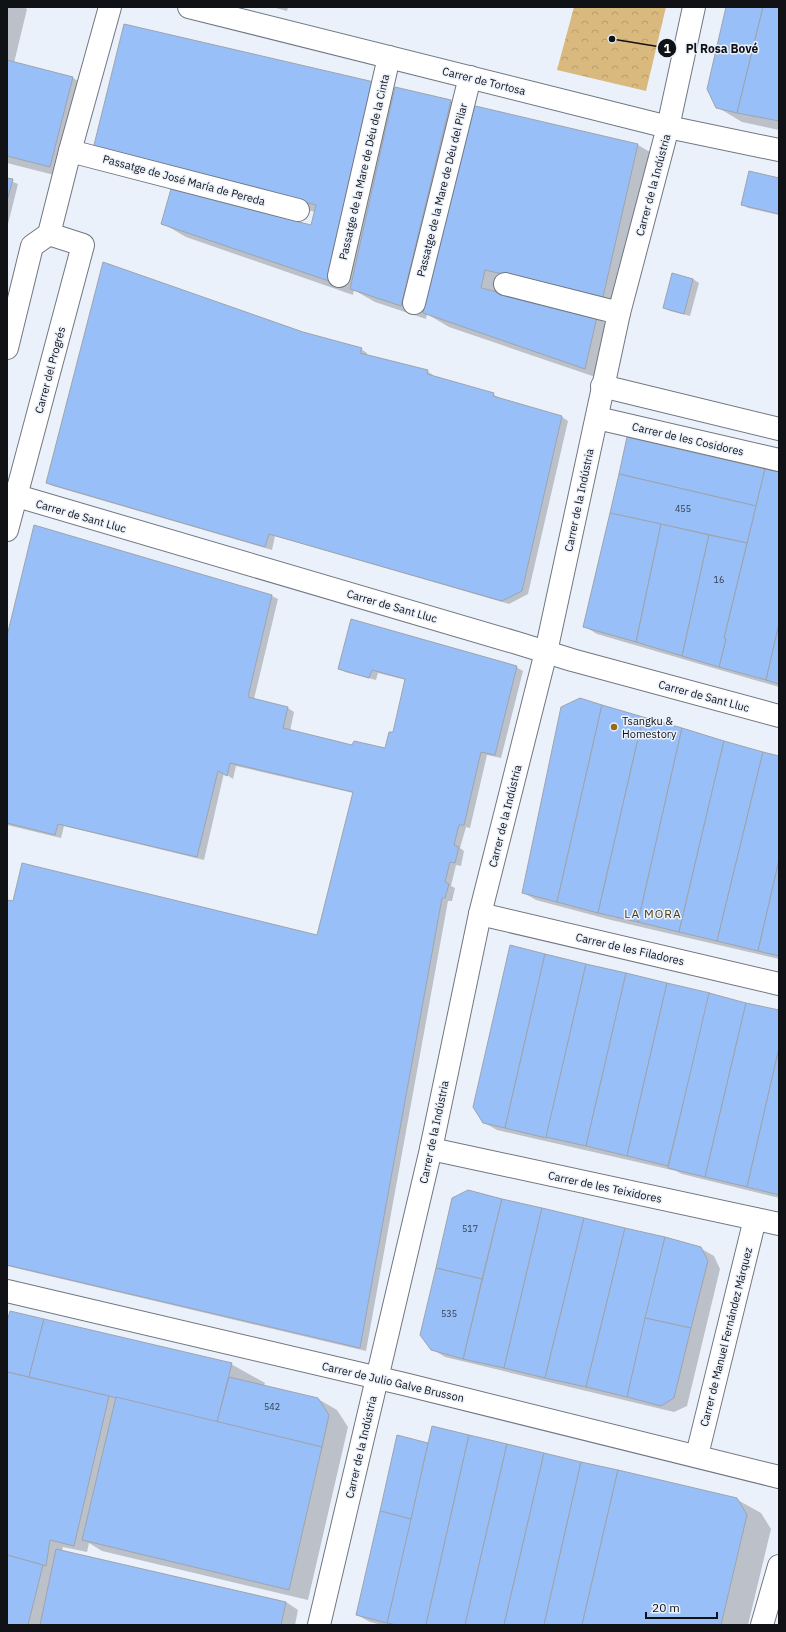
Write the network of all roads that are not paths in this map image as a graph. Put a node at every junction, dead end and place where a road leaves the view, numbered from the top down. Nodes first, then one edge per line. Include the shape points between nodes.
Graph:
1 (110, 7) edge
2 (189, 7) edge
3 (694, 7) edge
4 (389, 57) junction
5 (470, 78) junction
6 (668, 127) junction
7 (779, 150) edge
8 (70, 151) junction
9 (298, 210) dead end
10 (49, 234) junction
11 (339, 276) dead end
12 (505, 284) dead end
13 (414, 304) dead end
14 (619, 313) junction
15 (7, 348) edge
16 (602, 386) junction
17 (597, 418) junction
18 (779, 429) edge
19 (779, 460) edge
20 (11, 494) edge
21 (7, 530) edge
22 (546, 652) junction
23 (779, 716) edge
24 (480, 914) junction
25 (779, 984) edge
26 (431, 1149) junction
27 (755, 1219) junction
28 (779, 1224) edge
29 (7, 1291) edge
30 (377, 1378) junction
31 (697, 1455) junction
32 (779, 1477) edge
33 (779, 1566) edge
34 (320, 1625) edge
35 (762, 1625) edge

1 - 8 street
2 - 4 street, Carrer de Tortosa
3 - 6 street, Carrer de la Indústria
4 - 5 street, Carrer de Tortosa
4 - 11 street, Passatge de la Mare de Déu de la Cinta
5 - 6 street, Carrer de Tortosa
5 - 13 street, Passatge de la Mare de Déu del Pilar
6 - 7 street, Carrer de Tortosa
6 - 14 street, Carrer de la Indústria
8 - 9 street, Passatge de José María de Pereda
8 - 10 street
10 - 15 street via 32,246
10 - 20 street, Carrer del Progrés via 84,245
12 - 14 street
14 - 16 street, Carrer de la Indústria
16 - 17 street, Carrer de la Indústria
16 - 18 street
17 - 19 street, Carrer de les Cosidores
17 - 22 street, Carrer de la Indústria
20 - 21 street, Carrer del Progrés
20 - 22 street, Carrer de Sant Lluc
22 - 23 street, Carrer de Sant Lluc
22 - 24 street, Carrer de la Indústria
24 - 25 street, Carrer de les Filadores
24 - 26 street, Carrer de la Indústria
26 - 27 street, Carrer de les Teixidores
26 - 30 street, Carrer de la Indústria
27 - 28 street, Carrer de les Teixidores
27 - 31 street, Carrer de Manuel Fernández Márquez
29 - 30 street, Carrer de Julio Galve Brusson
30 - 31 street, Carrer de Julio Galve Brusson
30 - 34 street, Carrer de la Indústria
31 - 32 street, Carrer de Julio Galve Brusson
33 - 35 street

